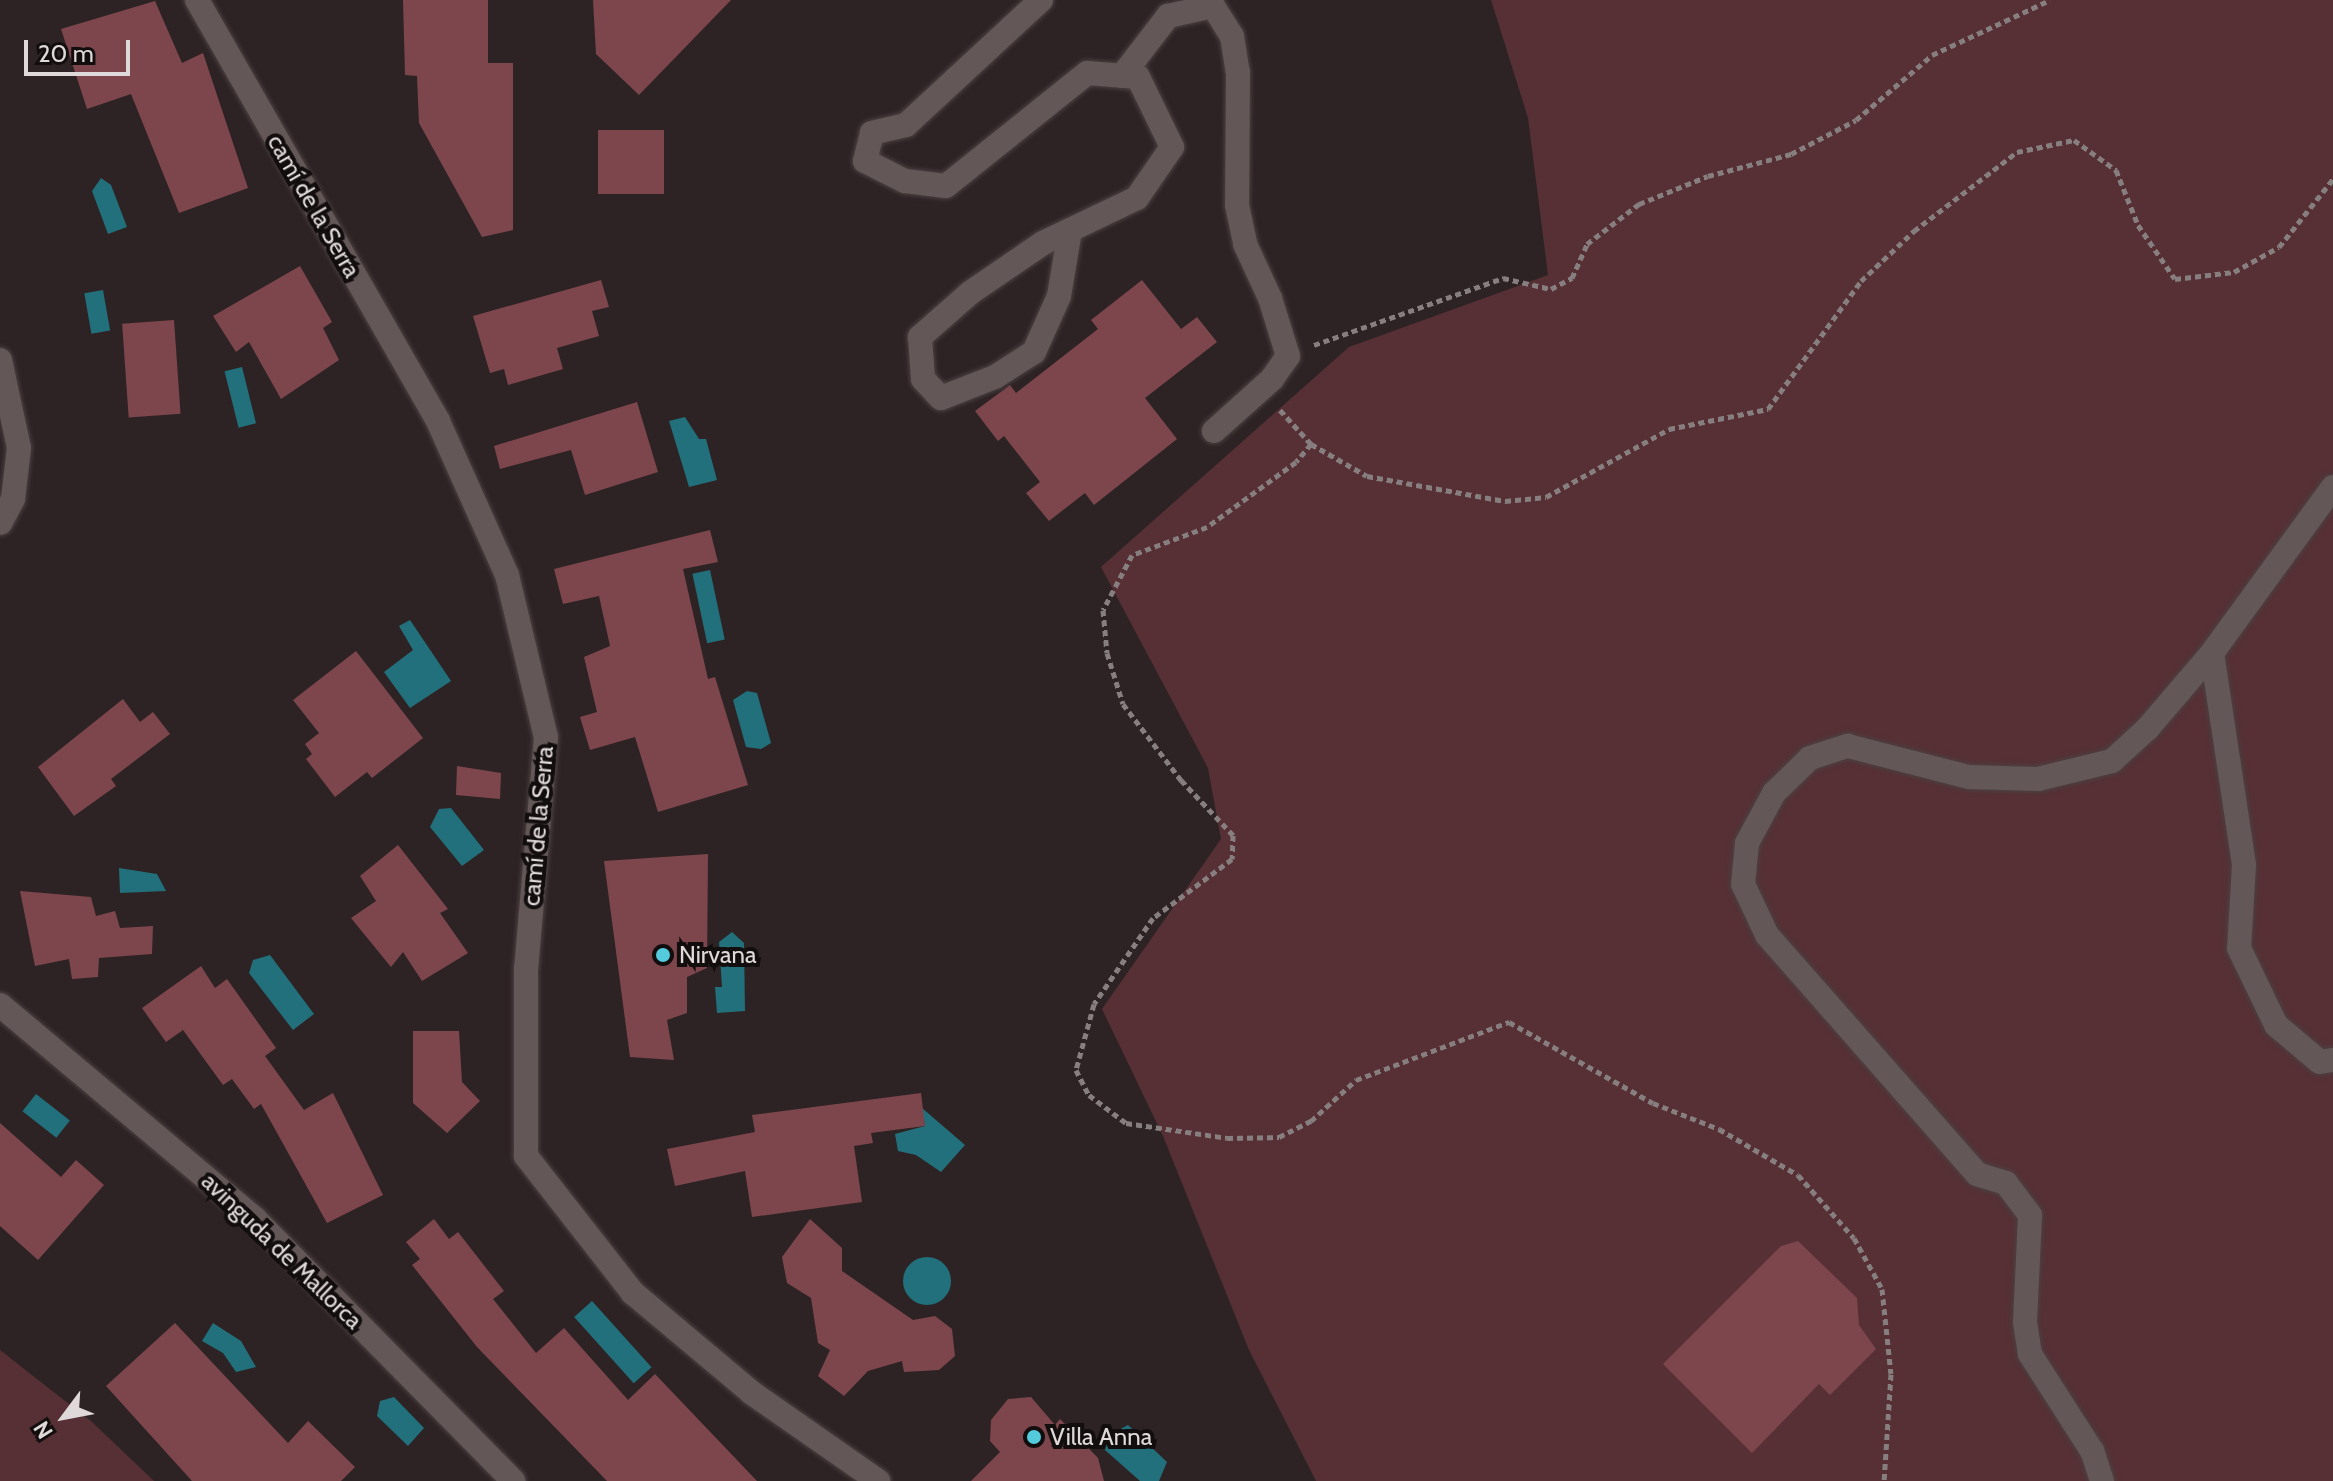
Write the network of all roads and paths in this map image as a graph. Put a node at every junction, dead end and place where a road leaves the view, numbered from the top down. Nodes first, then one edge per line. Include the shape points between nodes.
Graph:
1 (197, 0) edge
2 (1041, 0) edge
3 (2050, 0) edge
4 (1217, 3) edge
5 (1122, 76) junction
6 (2333, 179) edge
7 (1070, 230) junction
8 (1288, 356) junction
9 (0, 360) edge
10 (1261, 390) junction
11 (1214, 431) dead end
12 (1311, 444) junction
13 (2333, 487) edge
14 (0, 523) edge
15 (2212, 653) junction
16 (0, 1005) edge
17 (2333, 1060) edge
18 (513, 1481) edge
19 (878, 1481) edge
20 (1884, 1481) edge
21 (2102, 1481) edge

1 - 19 street, camí de la Serra via 438,421 507,575 546,737 526,968 526,1156 633,1293 752,1393
2 - 5 street via 906,125 872,133 865,161 905,181 946,186 1087,73
3 - 8 path via 1932,55 1856,120 1791,154 1708,176 1639,204 1587,244 1572,278 1551,289 1503,278
4 - 5 street via 1168,16
4 - 8 street via 1232,36 1238,72 1237,205 1245,244
5 - 7 street via 1138,77 1172,147 1137,198
6 - 12 path via 2279,247 2234,272 2175,279 2138,225 2116,170 2074,140 2017,152 1914,231 1861,281 1768,409 1669,429 1546,497 1505,501 1367,476
7 - 7 street via 1059,296 1034,352 995,377 941,398 923,379 920,337 970,293
8 - 10 street
9 - 14 street via 19,448 13,499
10 - 11 street
10 - 12 path
12 - 20 path via 1296,462 1207,527 1132,555 1103,610 1107,653 1123,704 1181,780 1233,835 1232,859 1153,918 1094,1004 1076,1070 1089,1095 1126,1123 1227,1138 1279,1137 1311,1121 1356,1080 1509,1022 1653,1103 1719,1129 1798,1175 1854,1238 1882,1289 1891,1374
13 - 15 street
15 - 17 street via 2244,865 2239,948 2276,1025 2320,1062
15 - 21 street via 2112,761 2038,779 1969,777 1848,746 1810,758 1774,793 1747,843 1743,884 1767,935 1977,1174 2006,1183 2030,1215 2025,1322 2030,1354 2092,1451
16 - 18 street, avinguda de Mallorca via 255,1219

